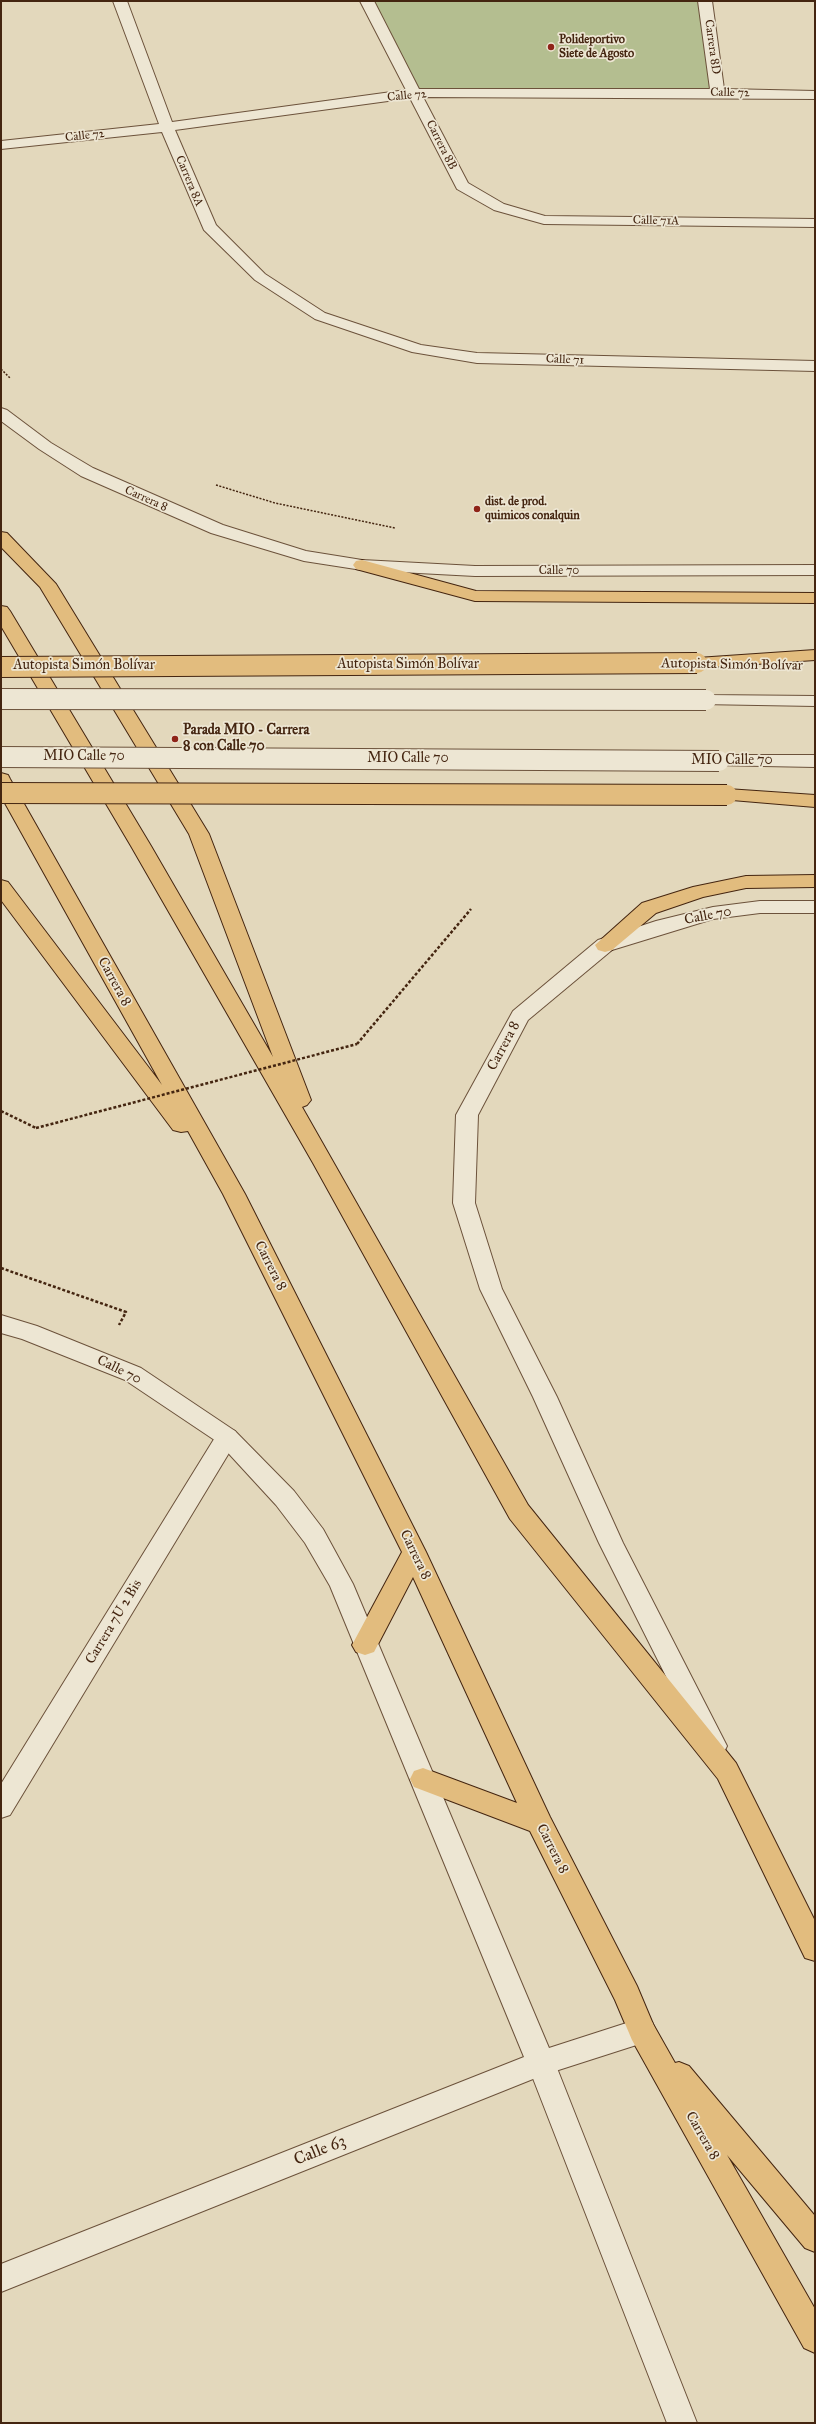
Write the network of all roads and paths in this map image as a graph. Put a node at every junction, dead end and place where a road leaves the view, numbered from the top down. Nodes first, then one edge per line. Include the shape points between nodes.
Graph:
1 (120, 1) edge
2 (367, 1) edge
3 (705, 1) edge
4 (415, 93) junction
5 (718, 93) junction
6 (815, 96) edge
7 (167, 127) junction
8 (1, 145) edge
9 (499, 207) joint
10 (815, 223) edge
11 (320, 316) joint
12 (815, 366) edge
13 (1, 369) edge
14 (14, 383) dead end
15 (1, 413) edge
16 (214, 485) dead end
17 (396, 528) dead end
18 (1, 538) edge
19 (304, 556) joint
20 (362, 565) junction
21 (815, 570) edge
22 (815, 598) edge
23 (1, 611) edge
24 (815, 655) edge
25 (697, 664) junction
26 (815, 666) edge
27 (1, 667) edge
28 (1, 700) edge
29 (815, 701) edge
30 (1, 757) edge
31 (815, 761) edge
32 (1, 779) edge
33 (1, 793) edge
34 (815, 794) edge
35 (727, 795) junction
36 (815, 801) edge
37 (815, 881) edge
38 (1, 886) edge
39 (815, 907) edge
40 (471, 909) dead end
41 (605, 945) junction
42 (1, 1112) edge
43 (324, 1162) junction
44 (234, 1194) junction
45 (1, 1268) edge
46 (1, 1324) edge
47 (99, 1360) junction
48 (227, 1437) junction
49 (414, 1552) junction
50 (365, 1645) junction
51 (727, 1771) junction
52 (423, 1779) junction
53 (1, 1806) edge
54 (539, 1823) junction
55 (815, 1949) edge
56 (642, 2031) junction
57 (541, 2063) junction
58 (815, 2238) edge
59 (1, 2278) edge
60 (815, 2338) edge
61 (682, 2423) edge

1 - 7 street, Carrera 8A
2 - 4 street, Carrera 8B
3 - 5 street, Carrera 8D
4 - 5 street, Calle 72
4 - 7 street, Calle 72
4 - 9 street, Carrera 8B via 462,186
5 - 6 street, Calle 72
7 - 8 street, Calle 72
7 - 11 street, Carrera 8A via 209,227 260,277
9 - 10 street, Calle 71A via 544,220
11 - 12 street, Calle 71 via 418,349 477,358
13 - 14 path
15 - 19 street, Carrera 8 via 45,446 87,472 154,504 217,529
16 - 17 path via 288,506
18 - 43 main road via 47,584 199,834
19 - 20 street, Calle 70
20 - 21 street, Calle 70 via 475,571
20 - 22 main road via 475,596
23 - 43 main road, Carrera 8
24 - 25 main road
25 - 26 main road, Autopista Simón Bolívar
25 - 27 main road, Autopista Simón Bolívar, bridge
28 - 29 street, bridge
30 - 31 street, MIO Calle 70, bridge
32 - 44 main road, Carrera 8
33 - 35 main road, bridge
34 - 35 main road
35 - 36 main road
37 - 41 main road via 746,882 700,891 649,908
38 - 44 main road
39 - 41 street, Calle 70 via 760,907 713,913
40 - 42 path, bridge via 357,1044 36,1128
41 - 51 street, Carrera 8 via 520,1016 467,1115 464,1203 491,1289 545,1398 611,1543
43 - 51 main road, Carrera 8 via 519,1512
44 - 49 main road, Carrera 8
45 - 47 path via 126,1312
46 - 47 street, Calle 70 via 29,1332
47 - 48 street, Calle 70 via 133,1374
48 - 50 street via 285,1498 314,1536 341,1584
48 - 53 street, Carrera 7U 2 Bis
49 - 50 main road
49 - 54 main road, Carrera 8
50 - 52 street
51 - 55 main road, Carrera 8
52 - 54 main road
52 - 57 street
54 - 56 main road, Carrera 8 via 627,1995
56 - 57 street, Calle 63
56 - 58 main road
56 - 60 main road, Carrera 8
57 - 59 street, Calle 63
57 - 61 street

